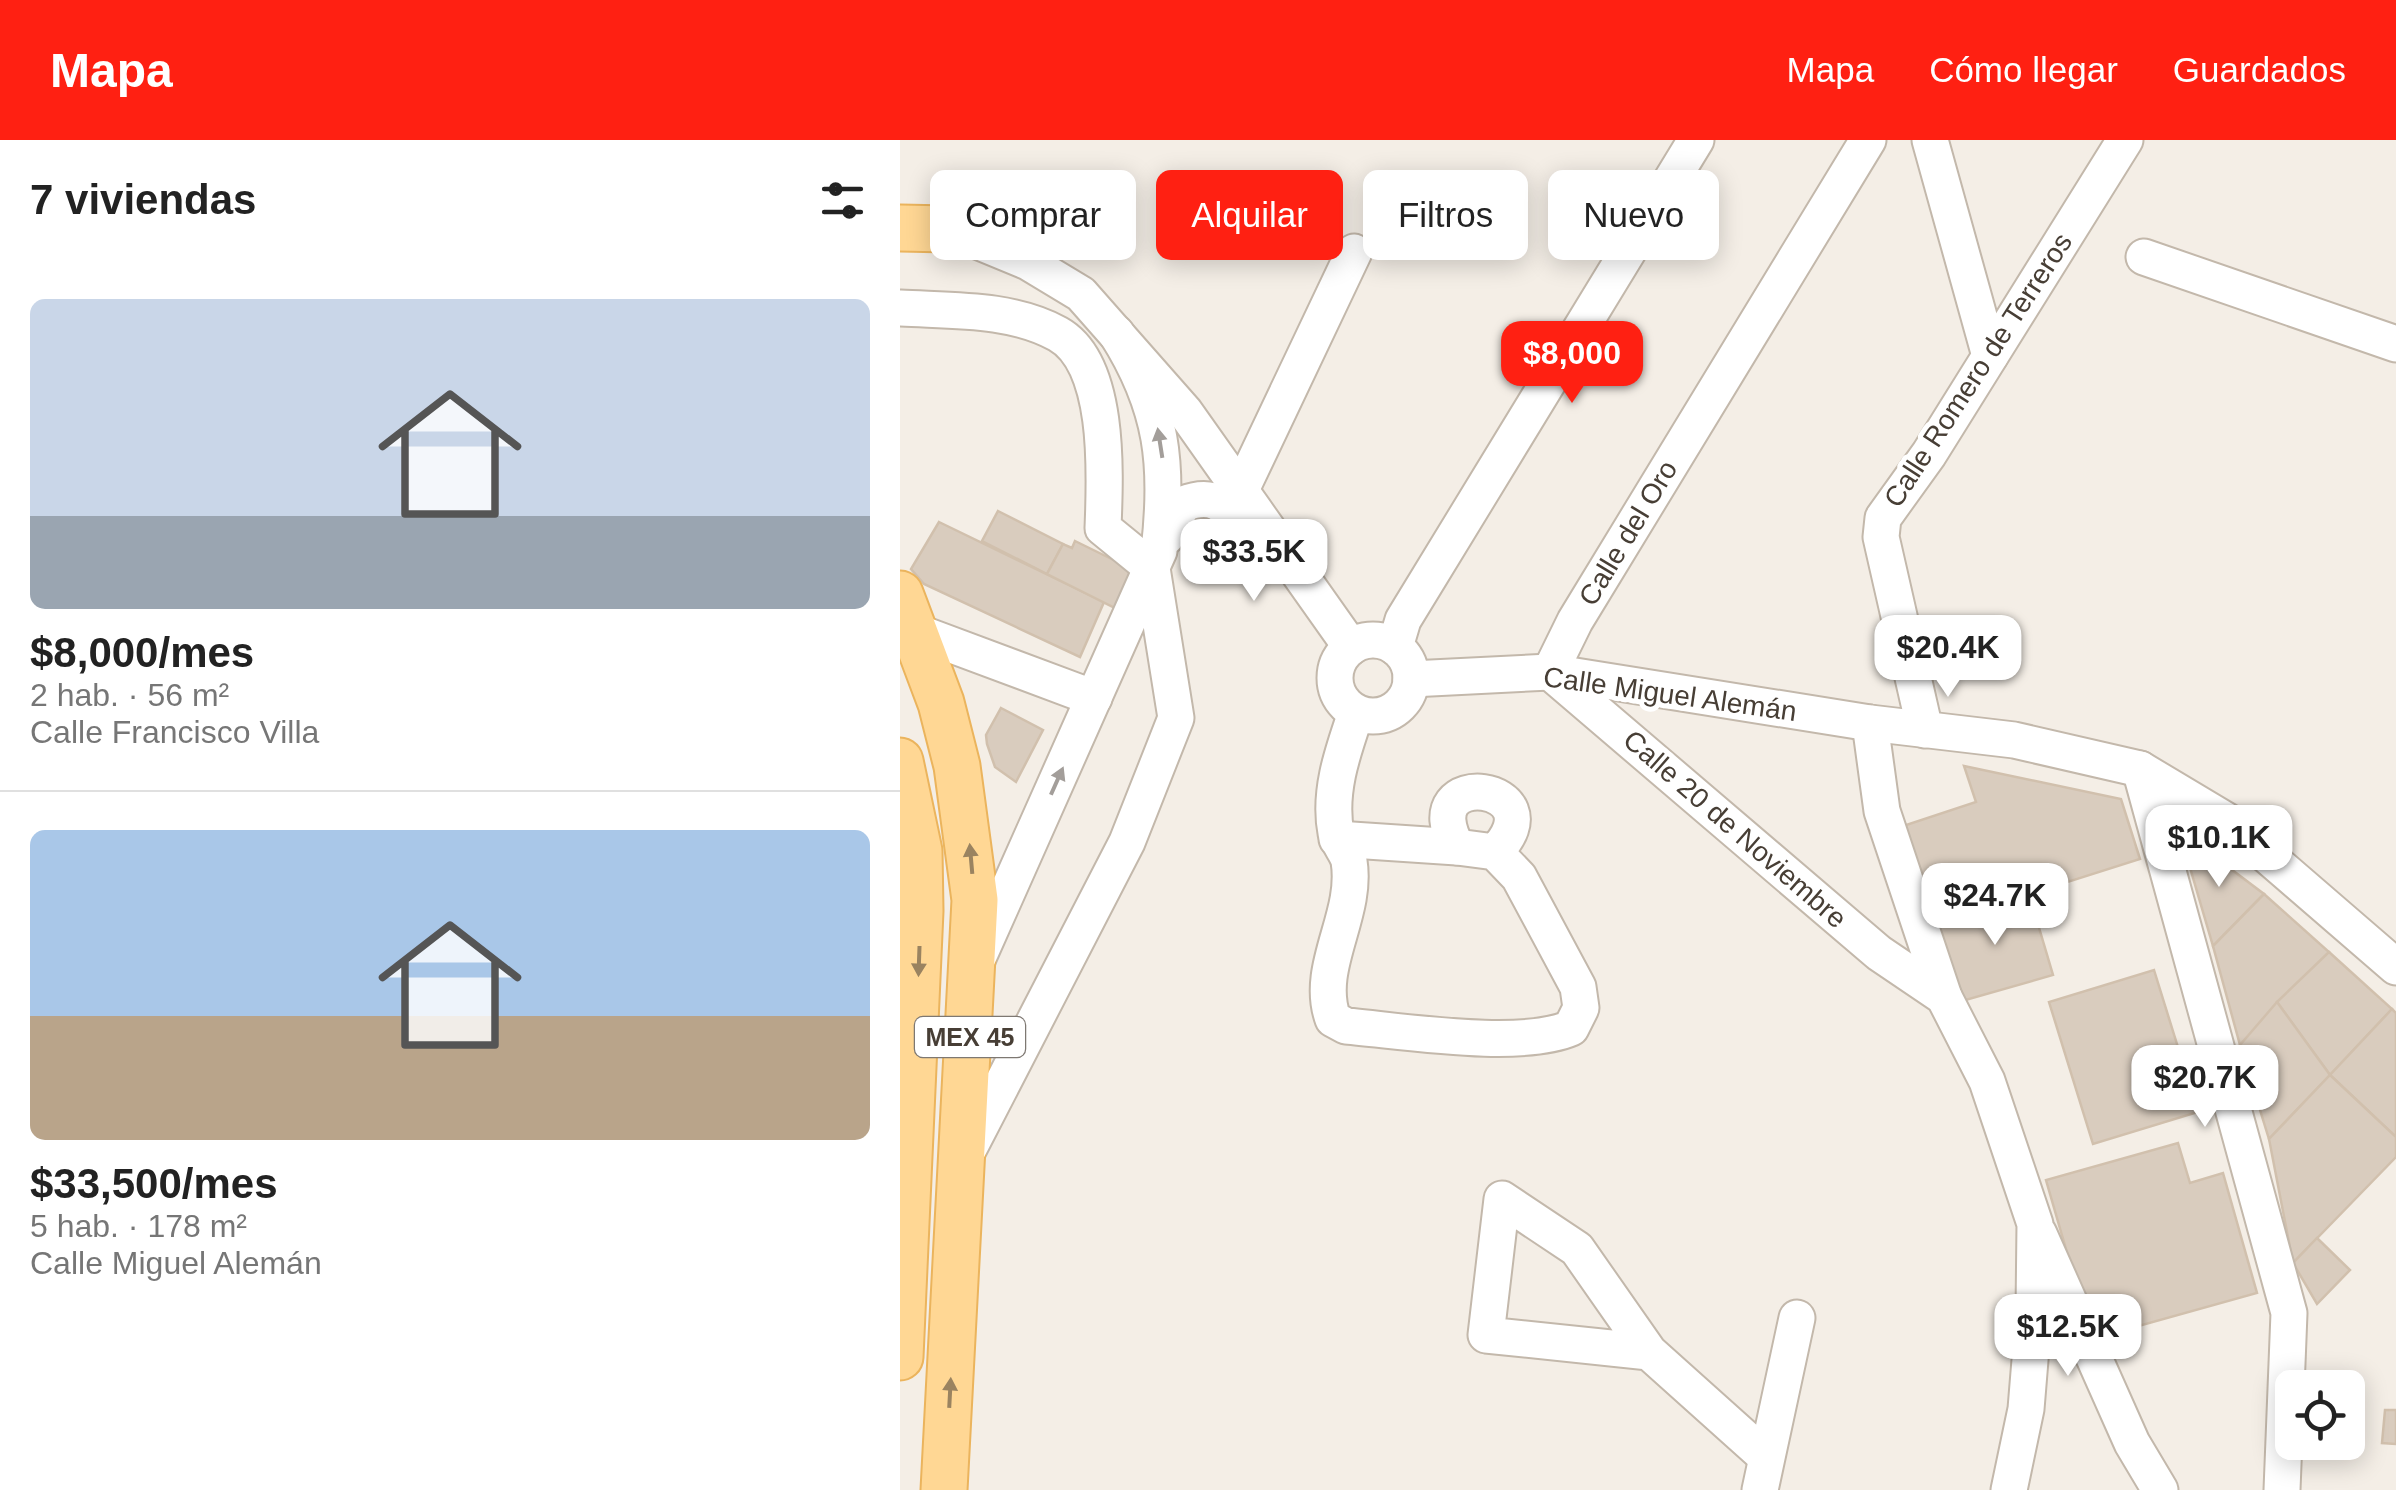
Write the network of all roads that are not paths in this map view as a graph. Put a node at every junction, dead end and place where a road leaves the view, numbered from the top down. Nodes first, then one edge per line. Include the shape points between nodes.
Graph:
1 (1868, 140) edge
2 (1930, 140) edge
3 (2125, 140) edge
4 (1682, 145) edge
5 (900, 224) edge
6 (930, 227) edge
7 (1354, 252) dead end
8 (2144, 257) dead end
9 (1023, 260) edge
10 (900, 308) edge
11 (1116, 333) junction
12 (2396, 344) edge
13 (1990, 356) junction
14 (1228, 498) junction
15 (1156, 560) junction
16 (908, 613) edge
17 (1395, 646) junction
18 (1344, 655) junction
19 (1550, 672) junction
20 (1411, 679) junction
21 (1094, 698) junction
22 (1356, 712) junction
23 (1870, 723) junction
24 (1925, 730) junction
25 (900, 761) edge
26 (2140, 768) junction
27 (1338, 838) junction
28 (1457, 847) junction
29 (1494, 852) junction
30 (974, 966) junction
31 (2396, 967) edge
32 (1944, 997) junction
33 (908, 1068) edge
34 (964, 1158) junction
35 (904, 1215) edge
36 (2035, 1224) junction
37 (1797, 1318) dead end
38 (1648, 1352) junction
39 (900, 1357) edge
40 (1763, 1473) edge
41 (944, 1490) edge
42 (2009, 1490) edge
43 (2160, 1490) edge
44 (2282, 1490) edge

1 - 19 street, Calle del Oro
2 - 13 street
3 - 13 street, Calle Romero de Terreros
4 - 17 street via 1403,620
5 - 6 main road
7 - 14 street
8 - 12 street
9 - 11 street via 1081,294
10 - 15 street via 996,313 1060,335 1090,372 1106,458 1103,528
11 - 14 street via 1185,412
15 -> 11 street via 1166,486 1156,412
13 - 24 street, Calle Romero de Terreros via 1883,518 1881,537
14 - 15 street via 1182,504
14 - 18 street
15 - 21 street
15 - 34 street via 1176,718 1127,842
16 - 21 street
30 -> 16 main road, MEX 45 via 965,809 942,703
17 - 18 street via 1370,640
17 - 20 street
18 - 22 street via 1338,695
19 - 20 street, Calle Miguel Alemán
19 - 23 street, Calle Miguel Alemán
19 - 32 street, Calle 20 de Noviembre via 1879,953
20 - 22 street via 1393,710
30 -> 21 street
22 - 27 street via 1334,788
23 - 24 street, Calle Miguel Alemán
23 - 32 street via 1882,811
24 - 26 street, Calle Miguel Alemán via 2014,740
25 -> 33 main road, MEX 45 via 919,851
26 - 31 street, Calle Miguel Alemán via 2227,821
26 - 44 street via 2289,1313
27 - 28 street
27 - 29 street via 1348,861 1340,941 1324,996 1333,1020 1367,1028 1550,1037 1571,1028 1581,1008 1578,987 1519,877
28 - 29 street
28 - 29 street via 1447,829 1449,808 1464,794 1484,790 1503,798 1512,817 1510,837
30 - 34 main road, MEX 45
32 - 36 street, Calle 20 de Noviembre via 1987,1081
33 - 35 main road, MEX 45
41 -> 34 main road, MEX 45
35 - 39 main road, MEX 45
36 - 42 street, Calle 20 de Noviembre via 2026,1409
36 - 43 street via 2132,1443
37 - 40 street
38 - 38 street via 1486,1335 1502,1199 1577,1249
38 - 40 street

